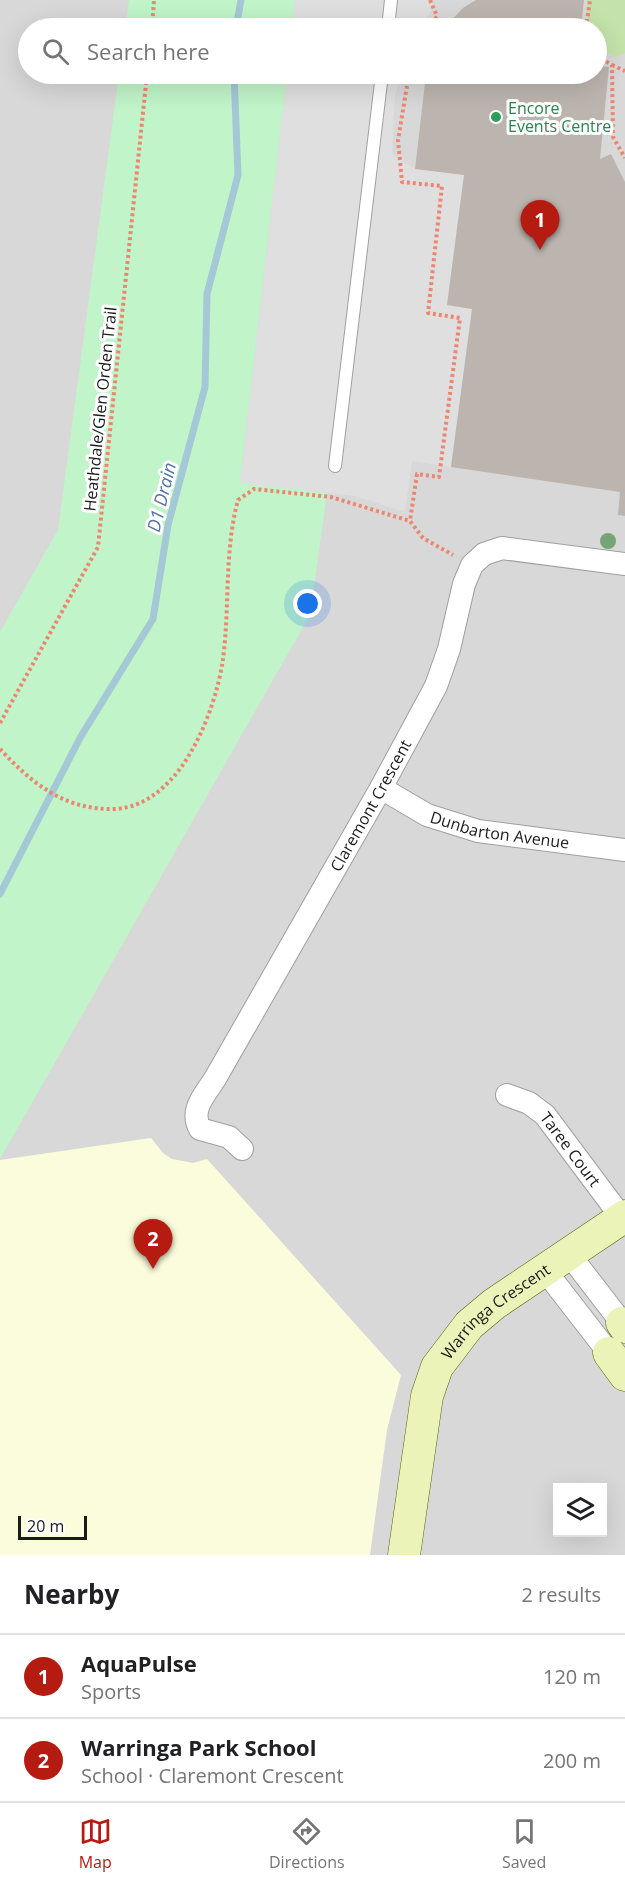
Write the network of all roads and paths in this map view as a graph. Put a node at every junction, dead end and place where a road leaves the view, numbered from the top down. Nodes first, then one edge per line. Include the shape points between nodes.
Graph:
1 (154, 0) edge
2 (392, 0) edge
3 (430, 0) edge
4 (590, 0) edge
5 (153, 18) edge
6 (389, 18) edge
7 (436, 18) edge
8 (587, 18) edge
9 (607, 62) edge
10 (612, 65) junction
11 (625, 71) edge
12 (146, 84) edge
13 (381, 84) edge
14 (407, 84) edge
15 (625, 158) edge
16 (334, 466) dead end
17 (410, 521) junction
18 (625, 564) edge
19 (472, 565) junction
20 (0, 723) edge
21 (0, 749) edge
22 (381, 788) junction
23 (625, 849) edge
24 (507, 1095) dead end
25 (242, 1149) dead end
26 (623, 1217) edge
27 (562, 1268) junction
28 (620, 1344) edge
29 (404, 1555) edge

1 - 5 path
2 - 6 lane
3 - 7 path
4 - 8 path
9 - 10 path
10 - 11 path
10 - 15 path via 613,137
12 - 20 path, Heathdale/Glen Orden Trail via 98,547
13 - 16 lane
14 - 17 path via 398,140 402,182 442,186 428,313 460,318 439,477 417,474
17 - 19 path via 423,537
17 - 21 path via 332,497 254,489 238,500 232,523 223,661 208,712 186,760 166,788 150,800 118,809 76,804 51,795 30,781
18 - 19 street via 502,548 484,554
19 - 22 street, Claremont Crescent via 435,686
22 - 23 street, Dunbarton Avenue via 427,815 478,831
22 - 25 street, Claremont Crescent via 196,1109 194,1119 200,1129 229,1137
24 - 26 street, Taree Court via 529,1102 545,1115
26 - 27 street, Warringa Crescent
27 - 28 street
27 - 28 street
27 - 29 street, Warringa Crescent via 454,1342 437,1367

